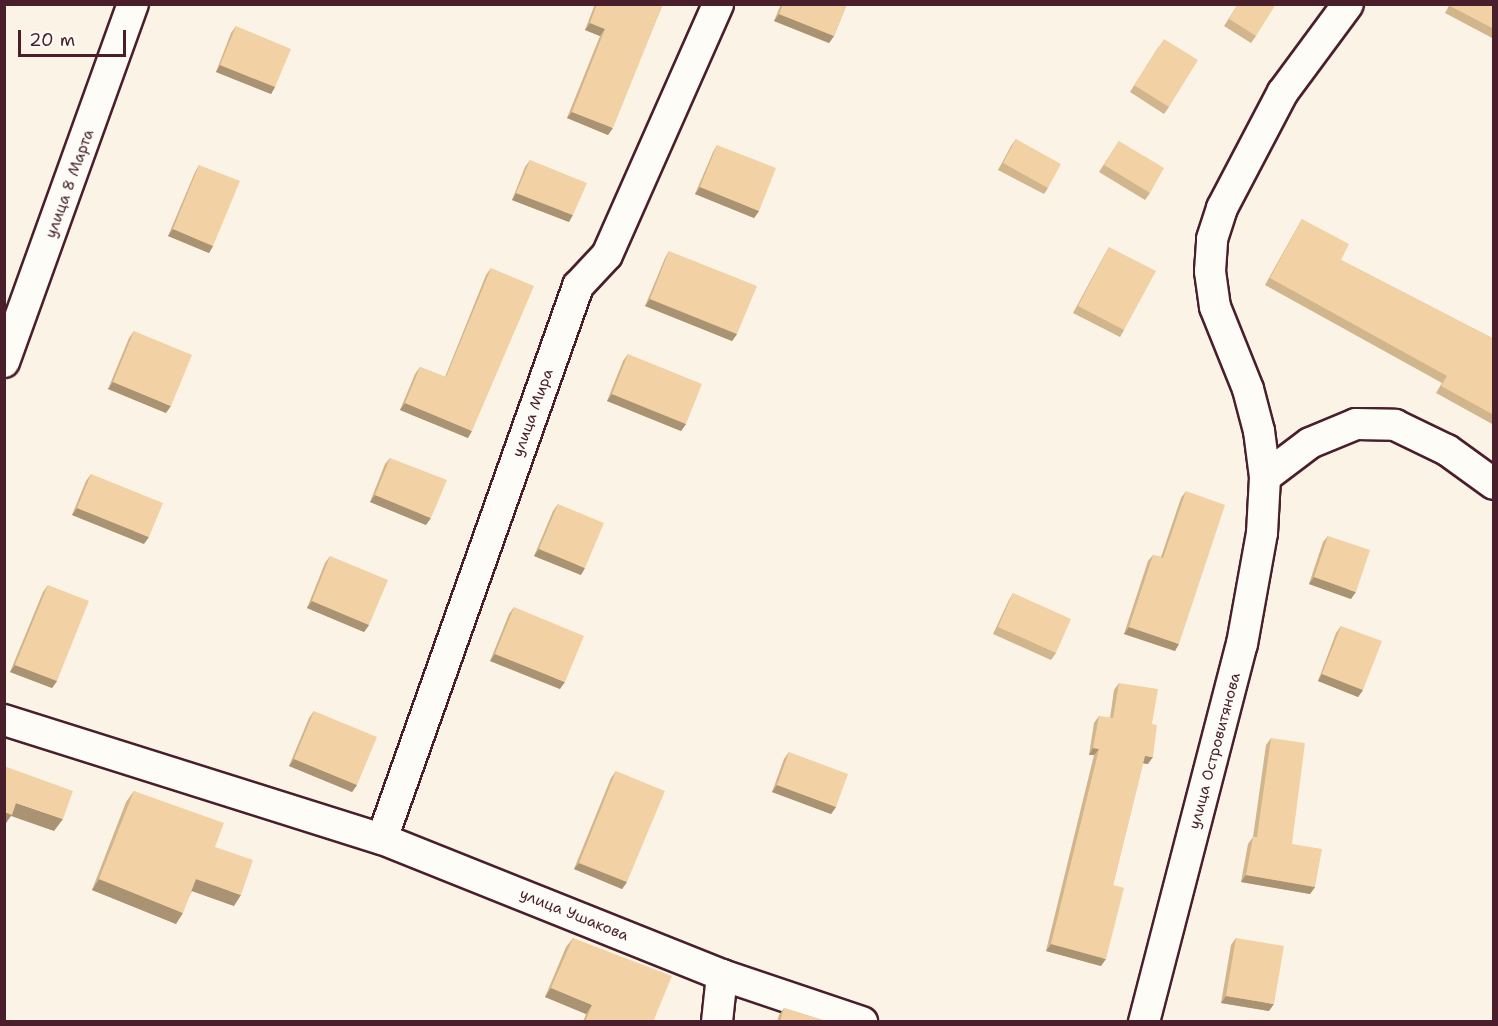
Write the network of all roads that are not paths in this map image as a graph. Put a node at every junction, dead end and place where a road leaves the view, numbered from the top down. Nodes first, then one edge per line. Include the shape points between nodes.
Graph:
1 (133, 4) edge
2 (718, 4) edge
3 (1348, 4) edge
4 (4, 362) edge
5 (1265, 477) junction
6 (1494, 484) edge
7 (4, 720) edge
8 (382, 839) junction
9 (722, 975) junction
10 (717, 1022) edge
11 (862, 1022) edge
12 (1144, 1022) edge

1 - 4 street, улица 8 Марта
2 - 8 street, улица Мира via 607,255 578,286
3 - 5 street, улица Островитянова via 1283,92 1222,208 1212,239 1210,271 1215,307 1248,389
5 - 6 street via 1310,443 1365,424 1395,425 1447,450
5 - 12 street, улица Островитянова via 1254,592
7 - 8 street, улица Ушакова
8 - 9 street, улица Ушакова
9 - 10 street
9 - 11 street, улица Ушакова

